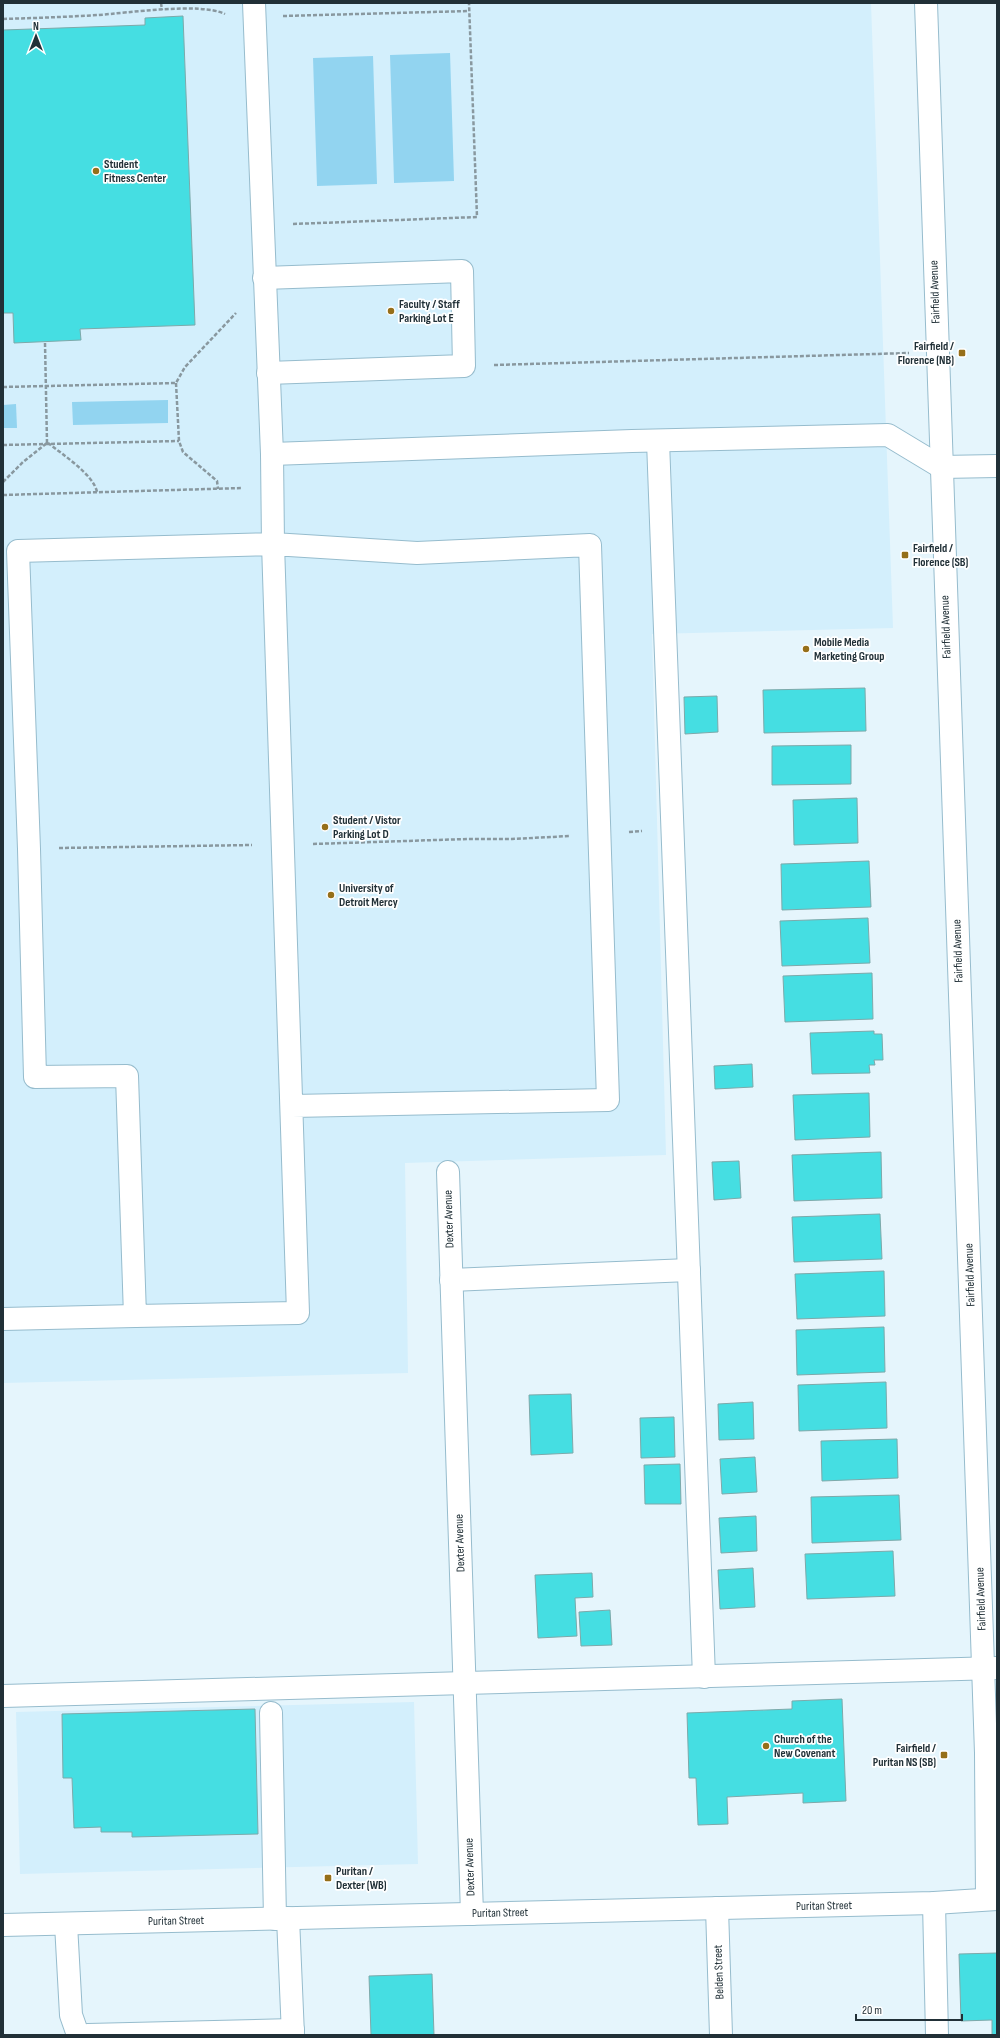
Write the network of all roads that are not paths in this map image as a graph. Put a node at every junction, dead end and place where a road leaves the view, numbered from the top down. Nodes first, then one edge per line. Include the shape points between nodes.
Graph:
1 (254, 3) edge
2 (926, 3) edge
3 (264, 278) junction
4 (268, 373) junction
5 (658, 441) junction
6 (272, 454) junction
7 (997, 466) edge
8 (941, 467) junction
9 (273, 544) junction
10 (292, 1106) junction
11 (448, 1172) dead end
12 (689, 1270) junction
13 (451, 1280) junction
14 (135, 1316) junction
15 (3, 1319) edge
16 (990, 1669) edge
17 (704, 1677) junction
18 (464, 1682) junction
19 (3, 1696) edge
20 (271, 1713) dead end
21 (992, 1899) edge
22 (934, 1903) junction
23 (717, 1908) junction
24 (472, 1914) junction
25 (282, 1918) junction
26 (66, 1924) junction
27 (3, 1925) edge
28 (293, 2033) edge
29 (78, 2035) edge
30 (88, 2035) edge
31 (721, 2035) edge
32 (937, 2035) edge

1 - 3 street
2 - 8 street, Fairfield Avenue
3 - 4 street
3 - 4 street via 462,271 464,366
4 - 6 street
5 - 6 street
5 - 8 street via 888,436
5 - 12 street
6 - 9 street
7 - 8 street
8 - 16 street, Fairfield Avenue
9 - 10 street
9 - 10 street via 417,553 590,545 601,834 608,1100
9 - 14 street via 18,551 35,1077 127,1076
10 - 14 street via 298,1313
11 - 13 street, Dexter Avenue
12 - 13 street
12 - 17 street
13 - 18 street, Dexter Avenue
14 - 15 street
16 - 17 street
16 - 21 street, Fairfield Avenue via 986,1753
17 - 18 street
18 - 19 street
18 - 24 street, Dexter Avenue
20 - 25 street
21 - 22 street, Puritan Street
22 - 23 street, Puritan Street
22 - 32 street
23 - 24 street, Puritan Street
23 - 31 street, Belden Street
24 - 25 street, Puritan Street
25 - 26 street, Puritan Street
25 - 28 street
26 - 27 street, Puritan Street
26 - 29 street via 71,2015
28 - 30 street

